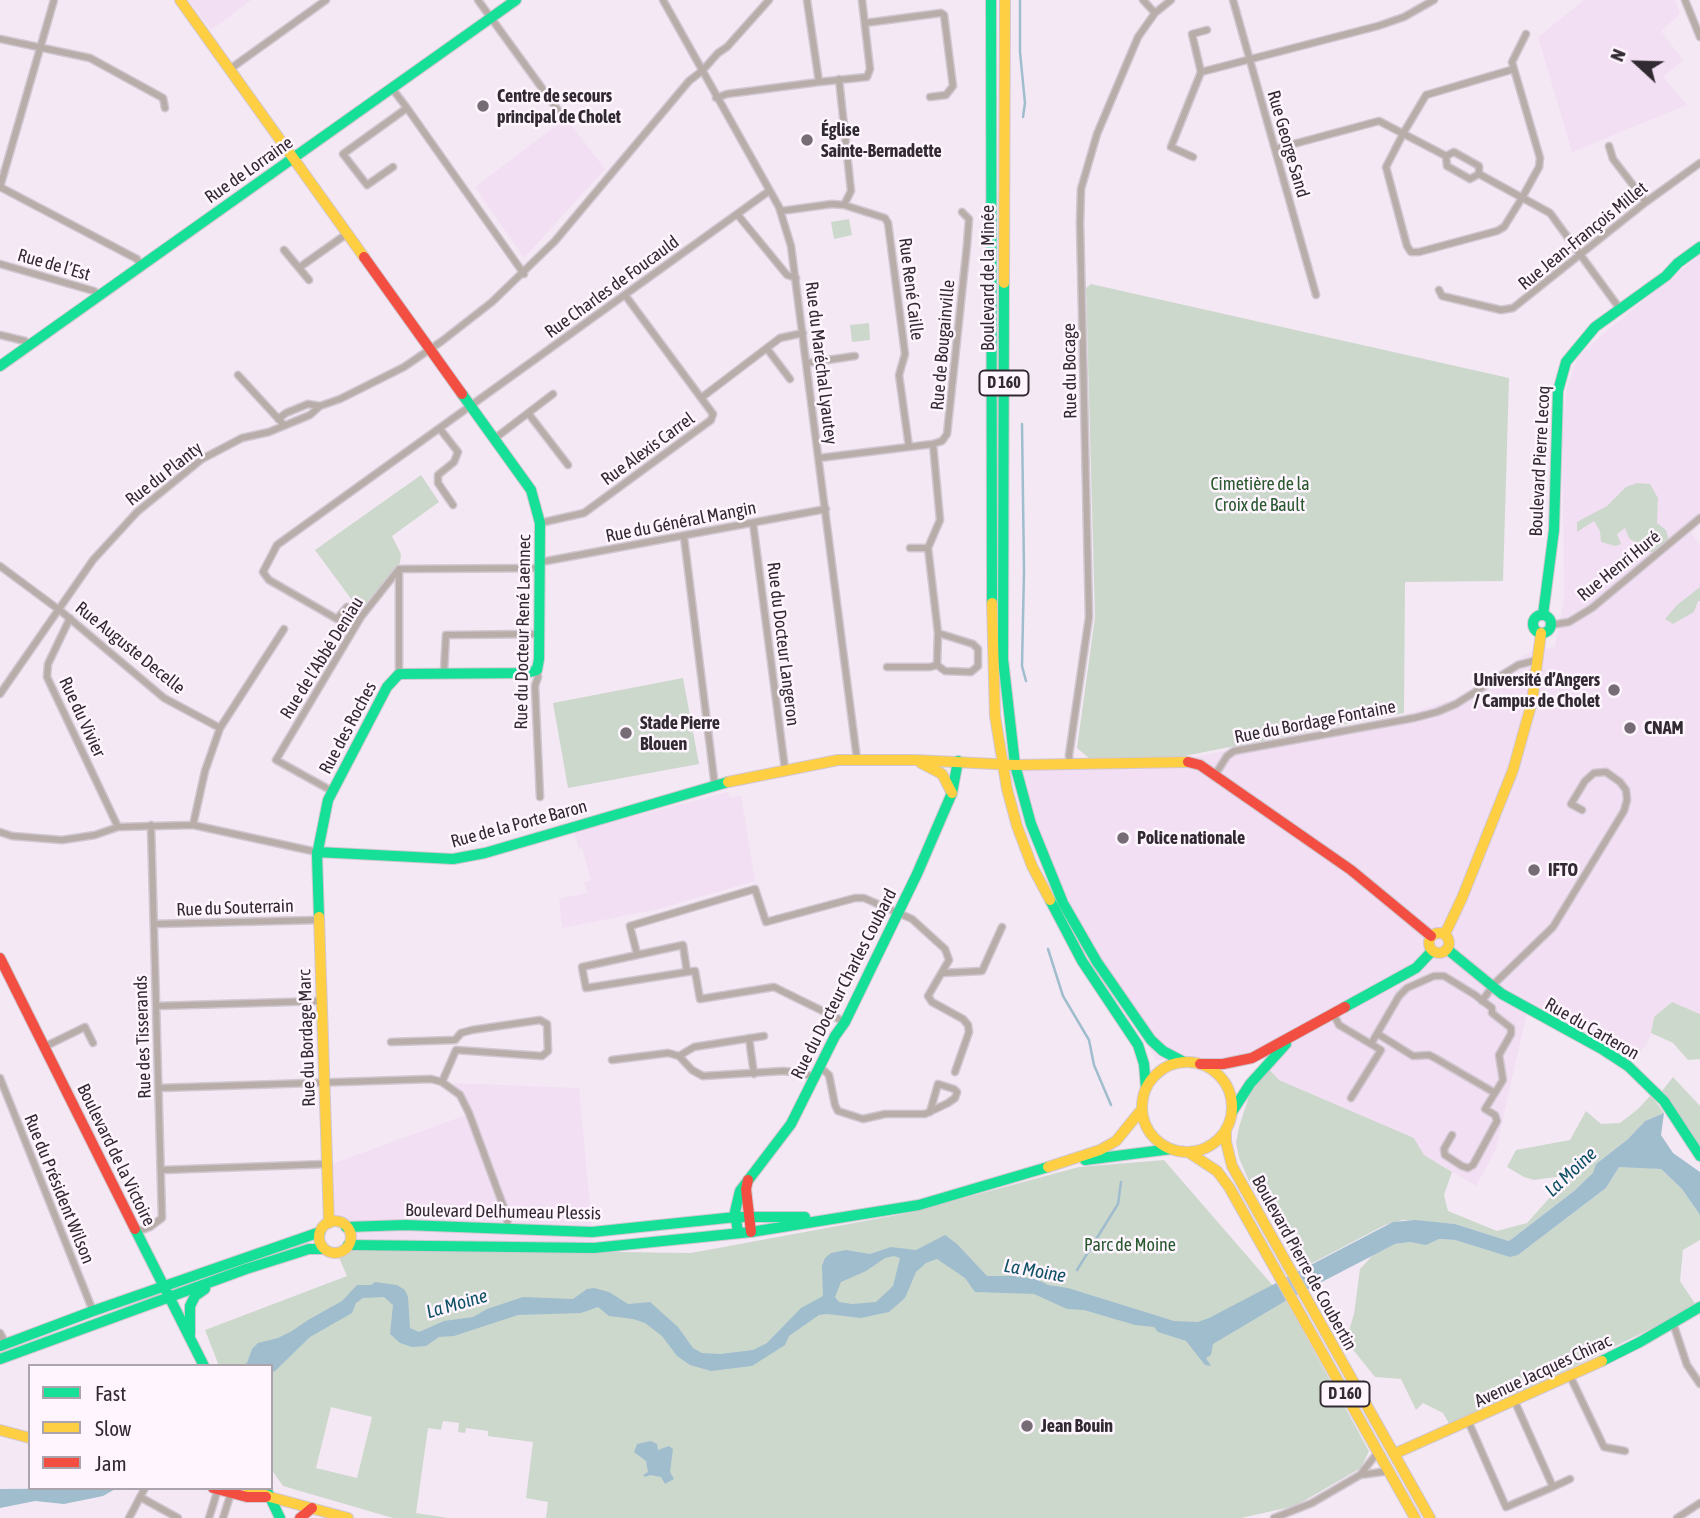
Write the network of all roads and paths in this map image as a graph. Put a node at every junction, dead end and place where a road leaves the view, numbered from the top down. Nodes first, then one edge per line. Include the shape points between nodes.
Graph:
1 (54, 0) edge
2 (180, 0) edge
3 (326, 0) edge
4 (478, 0) edge
5 (516, 0) edge
6 (663, 0) edge
7 (769, 0) edge
8 (807, 0) edge
9 (862, 0) edge
10 (991, 0) edge
11 (1005, 0) edge
12 (1143, 0) edge
13 (1171, 0) edge
14 (1233, 0) edge
15 (1434, 0) edge
16 (1686, 0) edge
17 (1155, 13) junction
18 (491, 17) junction
19 (864, 23) junction
20 (1207, 30) dead end
21 (1526, 34) dead end
22 (1700, 37) edge
23 (0, 39) edge
24 (40, 47) junction
25 (1250, 60) junction
26 (230, 69) junction
27 (1514, 69) junction
28 (702, 71) junction
29 (1200, 72) junction
30 (839, 79) junction
31 (819, 82) junction
32 (391, 87) junction
33 (930, 97) dead end
34 (716, 98) junction
35 (165, 108) dead end
36 (407, 108) junction
37 (563, 117) dead end
38 (1404, 132) junction
39 (1609, 146) dead end
40 (1275, 149) junction
41 (1446, 156) junction
42 (1194, 157) dead end
43 (294, 158) junction
44 (1700, 163) edge
45 (393, 166) dead end
46 (1479, 174) junction
47 (0, 187) edge
48 (769, 191) junction
49 (1522, 198) junction
50 (1646, 202) junction
51 (844, 205) junction
52 (781, 211) junction
53 (961, 212) dead end
54 (737, 215) junction
55 (348, 233) junction
56 (1700, 247) edge
57 (284, 250) dead end
58 (1580, 253) junction
59 (0, 264) edge
60 (140, 265) junction
61 (300, 268) junction
62 (524, 274) junction
63 (796, 278) junction
64 (309, 280) dead end
65 (1439, 290) dead end
66 (99, 295) junction
67 (625, 295) junction
68 (1316, 295) dead end
69 (1620, 309) junction
70 (803, 333) junction
71 (0, 335) edge
72 (29, 345) junction
73 (428, 349) junction
74 (768, 349) junction
75 (855, 356) dead end
76 (807, 363) junction
77 (0, 366) edge
78 (238, 375) dead end
79 (790, 379) dead end
80 (553, 394) dead end
81 (701, 398) junction
82 (320, 406) junction
83 (470, 406) junction
84 (528, 413) junction
85 (278, 419) junction
86 (284, 425) junction
87 (440, 429) junction
88 (494, 439) junction
89 (933, 444) junction
90 (909, 447) junction
91 (819, 458) junction
92 (568, 465) dead end
93 (453, 505) dead end
94 (826, 509) junction
95 (1700, 518) edge
96 (540, 523) junction
97 (753, 523) junction
98 (684, 537) junction
99 (910, 548) dead end
100 (928, 548) junction
101 (541, 565) junction
102 (0, 566) edge
103 (399, 569) junction
104 (346, 607) dead end
105 (59, 610) junction
106 (1543, 615) junction
107 (70, 618) junction
108 (1551, 625) junction
109 (284, 629) dead end
110 (938, 633) junction
111 (1541, 633) junction
112 (539, 634) junction
113 (1537, 660) junction
114 (937, 665) junction
115 (887, 667) dead end
116 (537, 670) junction
117 (444, 672) junction
118 (399, 674) junction
119 (0, 694) edge
120 (220, 729) junction
121 (857, 759) junction
122 (915, 760) junction
123 (958, 761) junction
124 (1003, 764) junction
125 (1015, 765) junction
126 (1070, 765) junction
127 (785, 769) junction
128 (1215, 775) junction
129 (715, 787) junction
130 (332, 791) junction
131 (951, 793) junction
132 (540, 797) dead end
133 (1582, 810) dead end
134 (151, 825) junction
135 (193, 825) junction
136 (118, 827) junction
137 (0, 832) edge
138 (317, 852) junction
139 (899, 912) junction
140 (318, 920) junction
141 (154, 925) junction
142 (1002, 928) dead end
143 (1445, 934) junction
144 (1431, 936) junction
145 (1447, 949) junction
146 (1432, 951) junction
147 (637, 954) junction
148 (0, 958) edge
149 (687, 972) junction
150 (942, 973) junction
151 (1492, 988) junction
152 (1502, 994) junction
153 (322, 1001) junction
154 (1482, 1001) junction
155 (156, 1006) junction
156 (1492, 1008) junction
157 (1333, 1013) junction
158 (845, 1022) junction
159 (1378, 1034) junction
160 (764, 1036) dead end
161 (749, 1038) junction
162 (1291, 1038) junction
163 (455, 1040) junction
164 (391, 1042) dead end
165 (93, 1043) dead end
166 (1371, 1044) junction
167 (44, 1047) junction
168 (456, 1050) junction
169 (680, 1056) junction
170 (612, 1060) dead end
171 (1184, 1062) junction
172 (1200, 1064) junction
173 (820, 1067) junction
174 (956, 1072) dead end
175 (754, 1074) junction
176 (0, 1078) edge
177 (814, 1078) junction
178 (442, 1082) junction
179 (325, 1083) junction
180 (159, 1088) junction
181 (1146, 1088) junction
182 (1495, 1093) junction
183 (1351, 1098) dead end
184 (1142, 1109) junction
185 (930, 1112) junction
186 (1232, 1112) junction
187 (1226, 1129) junction
188 (1452, 1135) dead end
189 (1171, 1149) junction
190 (1188, 1152) junction
191 (1700, 1156) edge
192 (1063, 1163) junction
193 (328, 1164) junction
194 (162, 1170) junction
195 (748, 1180) junction
196 (752, 1214) junction
197 (736, 1217) junction
198 (826, 1218) junction
199 (329, 1223) junction
200 (346, 1227) junction
201 (508, 1230) junction
202 (136, 1232) junction
203 (320, 1232) junction
204 (751, 1232) junction
205 (738, 1233) junction
206 (348, 1245) junction
207 (324, 1249) junction
208 (215, 1282) junction
209 (164, 1286) junction
210 (169, 1298) junction
211 (1700, 1307) edge
212 (93, 1311) junction
213 (1673, 1323) junction
214 (0, 1333) edge
215 (190, 1338) junction
216 (3, 1345) edge
217 (0, 1359) edge
218 (203, 1364) edge
219 (1570, 1376) junction
220 (1700, 1384) edge
221 (1515, 1402) junction
222 (1469, 1423) junction
223 (0, 1430) edge
224 (28, 1437) edge
225 (1625, 1451) dead end
226 (1378, 1452) junction
227 (1394, 1454) junction
228 (1389, 1471) junction
229 (1360, 1475) junction
230 (1570, 1479) dead end
231 (1553, 1487) junction
232 (144, 1490) edge
233 (216, 1490) edge
234 (220, 1490) edge
235 (267, 1492) edge
236 (231, 1493) junction
237 (140, 1497) junction
238 (1700, 1503) edge
239 (312, 1508) junction
240 (129, 1518) edge
241 (178, 1518) edge
242 (209, 1518) edge
243 (223, 1518) edge
244 (280, 1518) edge
245 (299, 1518) edge
246 (348, 1518) edge
247 (1275, 1518) edge
248 (1415, 1518) edge
249 (1430, 1518) edge
250 (1677, 1518) edge

1 - 24 street
2 - 26 main road, Rue du Docteur René Laennec
3 - 26 street
4 - 18 street
5 - 18 main road, Rue de Lorraine
6 - 28 street, Rue du Maréchal Lyautey
7 - 28 street, Rue du Planty
8 - 31 street
9 - 19 street
10 - 124 main road, Boulevard de la Minée / D 160 via 992,651
11 - 125 main road, Boulevard de la Minée / D 160 via 1003,659
12 - 17 street
13 - 17 street, Rue du Bocage
14 - 25 street, Rue George Sand
15 - 25 street via 1378,26
16 - 22 street
17 - 126 street, Rue du Bocage via 1118,80 1081,189 1089,617
18 - 32 main road, Rue de Lorraine
18 - 37 street
19 - 30 street via 867,77
19 - 33 street via 944,15 953,86 946,95
20 - 29 street via 1192,34
21 - 27 street via 1512,62
23 - 24 street
24 - 35 street via 90,58 163,98
24 - 47 street
25 - 29 street
25 - 40 street, Rue George Sand
26 - 43 main road, Rue du Docteur René Laennec
27 - 38 street via 1426,95
27 - 49 street via 1540,158
28 - 34 street, Rue du Maréchal Lyautey
28 - 62 street, Rue du Planty
29 - 42 street via 1171,147
30 - 31 street
30 - 51 street via 851,191
31 - 34 street
32 - 36 street
32 - 43 main road, Rue de Lorraine
34 - 48 street, Rue du Maréchal Lyautey
36 - 45 street via 343,154 367,185
36 - 62 street
38 - 40 street via 1379,121
38 - 41 street
38 - 49 street via 1386,167 1411,251 1419,253 1497,231
39 - 50 street via 1613,159
40 - 68 street, Rue George Sand
41 - 46 street via 1454,152 1479,166
41 - 46 street via 1447,166 1470,179
43 - 55 main road, Rue du Docteur René Laennec
43 - 60 main road, Rue de Lorraine
44 - 50 street, Rue Jean-François Millet
46 - 49 street
47 - 60 street
48 - 52 street, Rue du Maréchal Lyautey
48 - 54 street, Rue Charles de Foucauld
49 - 58 street via 1550,214
50 - 58 street, Rue Jean-François Millet
51 - 52 street
51 - 90 street, Rue René Caille via 888,223 905,354 899,375
52 - 63 street, Rue du Maréchal Lyautey
53 - 89 street, Rue de Bougainville via 969,219 950,424 942,441
54 - 63 street via 787,275
54 - 67 street, Rue Charles de Foucauld
55 - 61 street
55 - 73 main road, Rue du Docteur René Laennec
56 - 69 main road, Boulevard Pierre Lecoq
57 - 61 street
58 - 65 street, Rue Jean-François Millet via 1513,308 1501,310 1442,296
58 - 69 street
59 - 66 street, Rue de l’Est
60 - 66 main road, Rue de Lorraine
61 - 64 street
62 - 73 street, Rue du Planty
63 - 70 street, Rue du Maréchal Lyautey
66 - 72 main road, Rue de Lorraine
67 - 81 street
67 - 83 street, Rue Charles de Foucauld
69 - 106 main road, Boulevard Pierre Lecoq via 1582,340 1561,377 1554,530
70 - 74 street, Rue Alexis Carrel via 780,338
70 - 76 street, Rue du Maréchal Lyautey
71 - 72 street
72 - 77 main road, Rue de Lorraine
73 - 82 street, Rue du Planty via 404,367
73 - 83 main road, Rue du Docteur René Laennec
74 - 79 street
74 - 81 street, Rue Alexis Carrel
75 - 76 street
76 - 91 street, Rue du Maréchal Lyautey
78 - 85 street
80 - 84 street
81 - 96 street, Rue Alexis Carrel via 713,414 711,420 584,513
82 - 85 street, Rue du Planty via 308,404
82 - 86 street, Rue du Planty
83 - 87 street
83 - 88 main road, Rue du Docteur René Laennec
84 - 88 street
84 - 92 street
85 - 86 street
86 - 105 street, Rue du Planty via 222,448 157,494 93,560
87 - 93 street via 457,452 438,482
87 - 104 street via 278,545 263,572 269,580 337,619
88 - 96 main road, Rue du Docteur René Laennec via 531,490
89 - 90 street
89 - 100 street via 940,520
90 - 91 street
91 - 94 street, Rue du Maréchal Lyautey
94 - 97 street, Rue du Général Mangin
94 - 121 street, Rue du Maréchal Lyautey
95 - 108 street, Rue Henri Huré via 1592,608 1569,622
96 - 101 main road, Rue du Docteur René Laennec
97 - 98 street, Rue du Général Mangin
97 - 127 street, Rue du Docteur Langeron
98 - 101 street, Rue du Général Mangin
98 - 129 street
99 - 100 street
100 - 110 street
101 - 103 street
101 - 112 main road, Rue du Docteur René Laennec
102 - 105 street, Rue Auguste Decelle
103 - 118 street
103 - 130 street, Rue de l’Abbé Deniau via 361,617 276,760
105 - 107 street, Rue Auguste Decelle
105 - 119 street, Rue du Planty
106 - 108 main road
106 - 111 main road, Boulevard Pierre Lecoq via 1533,624
107 - 120 street, Rue Auguste Decelle via 163,698
107 - 136 street, Rue du Vivier via 48,664 47,677
108 - 111 main road
109 - 120 street
110 - 114 street
110 - 114 street via 978,649 978,666 971,672 944,671
111 - 113 main road, Boulevard Pierre Lecoq
112 - 116 main road, Rue du Docteur René Laennec
112 - 117 street via 446,635
113 - 128 street, Rue du Bordage Fontaine via 1518,665 1456,704 1414,719 1234,751
113 - 143 main road, Boulevard Pierre Lecoq via 1532,702 1513,771
114 - 115 street
116 - 117 main road, Rue des Roches
116 - 132 street, Rue du Docteur René Laennec
117 - 118 main road, Rue des Roches
118 - 130 main road, Rue des Roches via 387,687
120 - 135 street
121 - 122 main road, Rue de la Porte Baron
121 - 127 main road, Rue de la Porte Baron
122 - 123 main road, Rue de la Porte Baron
122 - 131 main road via 942,774
123 - 124 main road, Rue de la Porte Baron
123 - 131 main road, Rue du Docteur Charles Coubard
124 - 125 main road, Rue de la Porte Baron
124 - 181 main road, D 160 via 1032,866 1082,961 1138,1045
125 - 126 main road
125 - 171 main road, D 160 via 1031,824 1063,903 1151,1040
126 - 128 main road via 1186,762
127 - 129 main road, Rue de la Porte Baron
128 - 144 main road via 1351,870
129 - 138 main road, Rue de la Porte Baron via 453,859
130 - 138 main road, Rue des Roches
131 - 139 main road, Rue du Docteur Charles Coubard
133 - 151 street via 1571,804 1594,773 1606,772 1626,790 1624,811 1553,927
134 - 135 street, Rue de la Porte Baron
134 - 136 street, Rue de la Porte Baron
134 - 141 street, Rue des Tisserands
135 - 138 street, Rue de la Porte Baron
136 - 137 street, Rue de la Porte Baron via 62,840
138 - 140 main road, Rue du Bordage Marc
139 - 147 street via 855,898 766,922 755,889 629,926
139 - 150 street via 945,949 949,960
139 - 158 main road, Rue du Docteur Charles Coubard
140 - 141 street, Rue du Souterrain
140 - 153 main road, Rue du Bordage Marc
141 - 155 street, Rue des Tisserands
142 - 150 street via 982,971
143 - 144 main road
143 - 145 main road
144 - 146 main road
145 - 146 main road
145 - 151 main road, Rue du Carteron
146 - 157 main road via 1416,968
147 - 149 street via 683,945
147 - 149 street via 582,967 586,988
148 - 167 main road, Boulevard de la Victoire
149 - 158 street via 695,971 700,999 774,987
150 - 174 street via 928,996 963,1019 969,1032
151 - 152 main road, Rue du Carteron
151 - 154 street
152 - 156 street
152 - 191 main road, Rue du Carteron via 1628,1066 1664,1101
153 - 155 street
153 - 179 main road, Rue du Bordage Marc
154 - 156 street
154 - 159 street via 1444,976 1434,976 1399,996
155 - 180 street, Rue des Tisserands
156 - 182 street via 1511,1028 1499,1055 1503,1080
157 - 162 main road
157 - 166 street via 1339,1025
158 - 173 main road, Rue du Docteur Charles Coubard
159 - 166 street
159 - 182 street via 1413,1056 1436,1058
160 - 161 street
161 - 169 street via 694,1047
161 - 175 street
162 - 172 main road via 1252,1058
162 - 186 main road
163 - 164 street
163 - 168 street
163 - 168 street via 472,1030 540,1020 547,1024 550,1041 542,1056
165 - 167 street via 85,1027
166 - 183 street via 1381,1050
167 - 202 main road, Boulevard de la Victoire
168 - 178 street
169 - 170 street via 668,1053
169 - 175 street via 703,1076
171 - 172 main road
171 - 181 main road via 1161,1070
172 - 186 main road via 1224,1081
173 - 177 main road, Rue du Docteur Charles Coubard
173 - 185 street via 829,1075 838,1111 863,1119
175 - 177 street via 783,1071
176 - 212 street, Rue du Président Wilson
177 - 195 main road, Rue du Docteur Charles Coubard via 791,1124
178 - 179 street
178 - 201 street via 460,1095 469,1113
179 - 180 street
179 - 193 main road, Rue du Bordage Marc
180 - 194 street, Rue des Tisserands
181 - 184 main road
182 - 188 street via 1485,1109 1497,1121 1468,1168 1445,1155
184 - 189 main road via 1151,1133
184 - 192 main road, Boulevard Delhumeau Plessis via 1116,1141
185 - 185 street via 955,1098 957,1092 938,1084
186 - 187 main road
187 - 190 main road via 1210,1145
187 - 227 main road, Boulevard Pierre de Coubertin / D 160 via 1231,1166
189 - 190 main road
189 - 192 main road, Boulevard Delhumeau Plessis
190 - 226 main road, Boulevard Pierre de Coubertin / D 160 via 1217,1171 1229,1187
192 - 198 main road, Boulevard Delhumeau Plessis via 919,1205
193 - 194 street
193 - 199 main road, Rue du Bordage Marc
194 - 202 street, Rue des Tisserands via 162,1218
195 - 196 main road
195 - 197 main road, Rue du Docteur Charles Coubard via 740,1191
196 - 197 main road, Boulevard Delhumeau Plessis
196 - 198 main road, Boulevard Delhumeau Plessis
196 - 204 main road
197 - 201 main road, Boulevard Delhumeau Plessis via 592,1232
197 - 205 main road, Rue du Docteur Charles Coubard
198 - 204 main road, Boulevard Delhumeau Plessis
199 - 200 main road
199 - 203 main road
200 - 201 main road, Boulevard Delhumeau Plessis
200 - 206 main road
202 - 209 main road, Boulevard de la Victoire
203 - 207 main road
203 - 209 main road
204 - 205 main road, Boulevard Delhumeau Plessis
205 - 206 main road, Boulevard Delhumeau Plessis via 594,1248
206 - 207 main road via 336,1253
207 - 208 main road via 293,1254
208 - 210 main road
208 - 215 main road via 192,1301
209 - 210 main road, Boulevard de la Victoire
209 - 212 main road
210 - 215 main road, Boulevard de la Victoire
210 - 217 main road
211 - 213 main road, Avenue Jacques Chirac
212 - 216 main road
213 - 219 main road, Avenue Jacques Chirac
213 - 220 street via 1686,1365
214 - 216 street
215 - 218 main road, Boulevard de la Victoire
219 - 221 main road, Avenue Jacques Chirac
219 - 225 street via 1604,1447
221 - 222 main road, Avenue Jacques Chirac
221 - 231 street
222 - 227 main road, Avenue Jacques Chirac
222 - 231 street via 1506,1507
223 - 224 main road
226 - 228 main road, Boulevard Pierre de Coubertin / D 160
226 - 229 street
227 - 249 main road, Boulevard Pierre de Coubertin / D 160
228 - 229 street
228 - 248 main road, Boulevard Pierre de Coubertin / D 160
229 - 247 street
230 - 231 street
232 - 237 street
233 - 242 street
234 - 236 main road
235 - 236 main road via 247,1497
235 - 239 main road
235 - 244 main road
236 - 243 street
237 - 240 street
237 - 241 street
238 - 250 street
239 - 245 main road
239 - 246 main road

